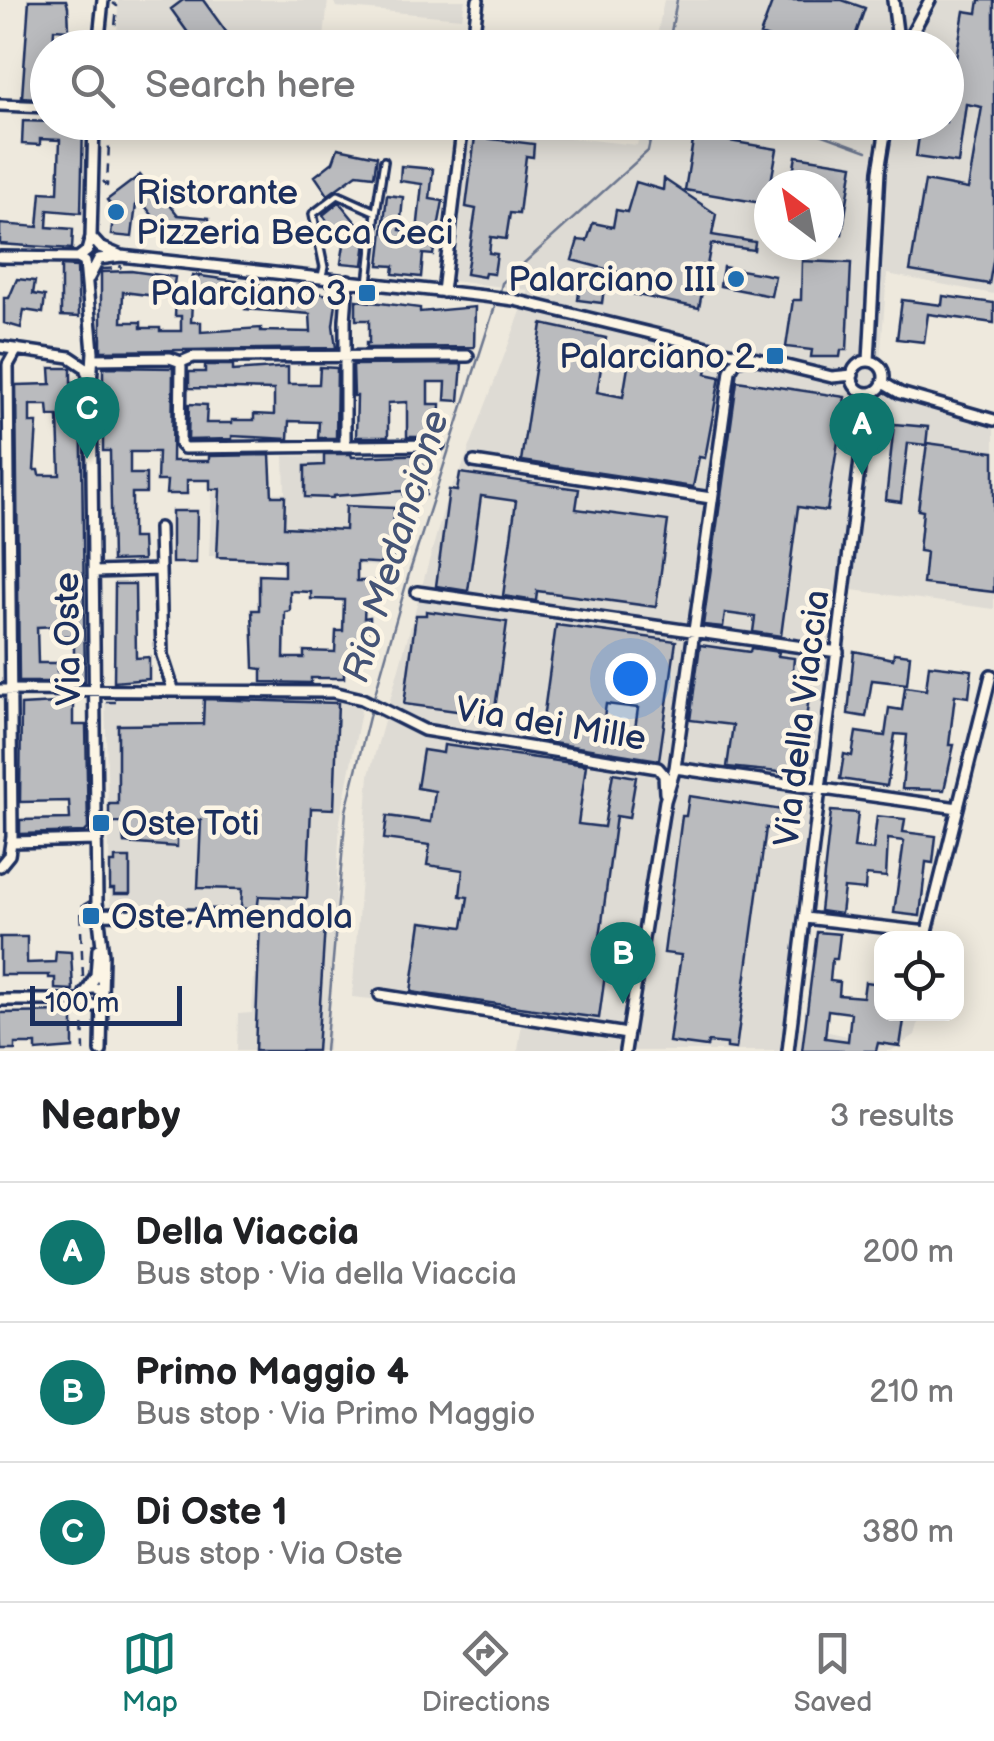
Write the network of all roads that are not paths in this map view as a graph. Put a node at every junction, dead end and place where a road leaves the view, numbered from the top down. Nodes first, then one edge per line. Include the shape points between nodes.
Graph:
1 (106, 0) edge
2 (478, 0) edge
3 (893, 0) edge
4 (930, 0) edge
5 (103, 30) edge
6 (474, 30) edge
7 (899, 30) edge
8 (912, 30) edge
9 (0, 105) edge
10 (30, 106) edge
11 (94, 140) edge
12 (461, 140) edge
13 (884, 140) edge
14 (384, 162) dead end
15 (376, 212) junction
16 (92, 237) junction
17 (122, 256) junction
18 (0, 257) edge
19 (78, 258) junction
20 (89, 278) junction
21 (321, 279) junction
22 (348, 280) junction
23 (368, 283) junction
24 (443, 292) junction
25 (90, 337) junction
26 (1, 346) edge
27 (17, 349) junction
28 (712, 349) junction
29 (345, 356) junction
30 (468, 356) dead end
31 (70, 357) junction
32 (751, 358) junction
33 (93, 359) junction
34 (181, 362) junction
35 (869, 362) junction
36 (730, 371) junction
37 (853, 376) junction
38 (882, 384) junction
39 (90, 385) junction
40 (874, 392) junction
41 (994, 420) edge
42 (440, 445) dead end
43 (345, 446) junction
44 (474, 462) dead end
45 (711, 498) junction
46 (160, 528) dead end
47 (160, 570) junction
48 (94, 572) junction
49 (417, 592) dead end
50 (692, 632) junction
51 (838, 652) junction
52 (991, 675) dead end
53 (174, 689) junction
54 (6, 690) edge
55 (95, 690) junction
56 (675, 768) junction
57 (822, 790) junction
58 (665, 801) junction
59 (958, 808) junction
60 (97, 840) junction
61 (12, 842) junction
62 (0, 866) edge
63 (98, 914) junction
64 (251, 916) dead end
65 (804, 918) junction
66 (100, 942) junction
67 (88, 989) junction
68 (380, 996) dead end
69 (102, 997) junction
70 (0, 1000) edge
71 (84, 1000) junction
72 (627, 1034) junction
73 (101, 1051) edge
74 (625, 1051) edge
75 (788, 1051) edge

1 - 5 street
2 - 6 street
3 - 7 street
4 - 8 street
9 - 10 street
11 - 16 street
12 - 24 street
13 - 35 street
14 - 15 lane
15 - 21 lane via 338,196 312,214
15 - 23 lane
16 - 17 street
16 - 19 street
17 - 20 street, Via Oste via 98,259
17 - 21 street
18 - 19 street
19 - 20 street, Via Oste
20 - 25 street, Via Oste
21 - 22 street
22 - 23 street
22 - 29 street
23 - 24 street
24 - 28 street via 514,300
25 - 31 street via 86,350
25 - 33 street, Via Oste
26 - 27 street
27 - 31 street
27 - 54 street via 8,366
28 - 32 street
28 - 36 street
29 - 30 street
29 - 34 street
29 - 43 street
31 - 39 street via 84,367
32 - 36 street
32 - 37 street
33 - 34 street
33 - 39 street, Via Oste
34 - 43 street via 180,444 187,448
35 - 37 street
35 - 38 street via 882,369
36 - 45 street
37 - 40 street via 859,390
38 - 40 street
38 - 41 street
39 - 48 street, Via Oste
40 - 51 street, Via della Viaccia
42 - 43 street
44 - 45 street
45 - 50 street
46 - 47 street
47 - 48 street
47 - 53 street via 162,655
48 - 55 street, Via Oste
49 - 50 street
50 - 51 street
50 - 56 street
51 - 57 street, Via della Viaccia
52 - 59 street
53 - 55 street
53 - 58 street, Via dei Mille via 362,699 424,730 658,768
54 - 55 street
54 - 61 street
55 - 60 street, Via Oste
56 - 57 street, Via dei Mille
56 - 58 street
57 - 59 street, Via dei Mille
57 - 65 street, Via della Viaccia
58 - 72 street
59 - 65 street via 927,932
60 - 61 street
60 - 63 street, Via Oste
61 - 62 street
63 - 64 street
63 - 66 street, Via Oste
65 - 75 street, Via della Viaccia
66 - 67 street, Via Oste
66 - 69 street, Via Oste
67 - 69 street
67 - 71 street, Via Oste
68 - 72 street
69 - 71 street via 93,1006
69 - 73 street, Via Oste
70 - 71 street
72 - 74 street

